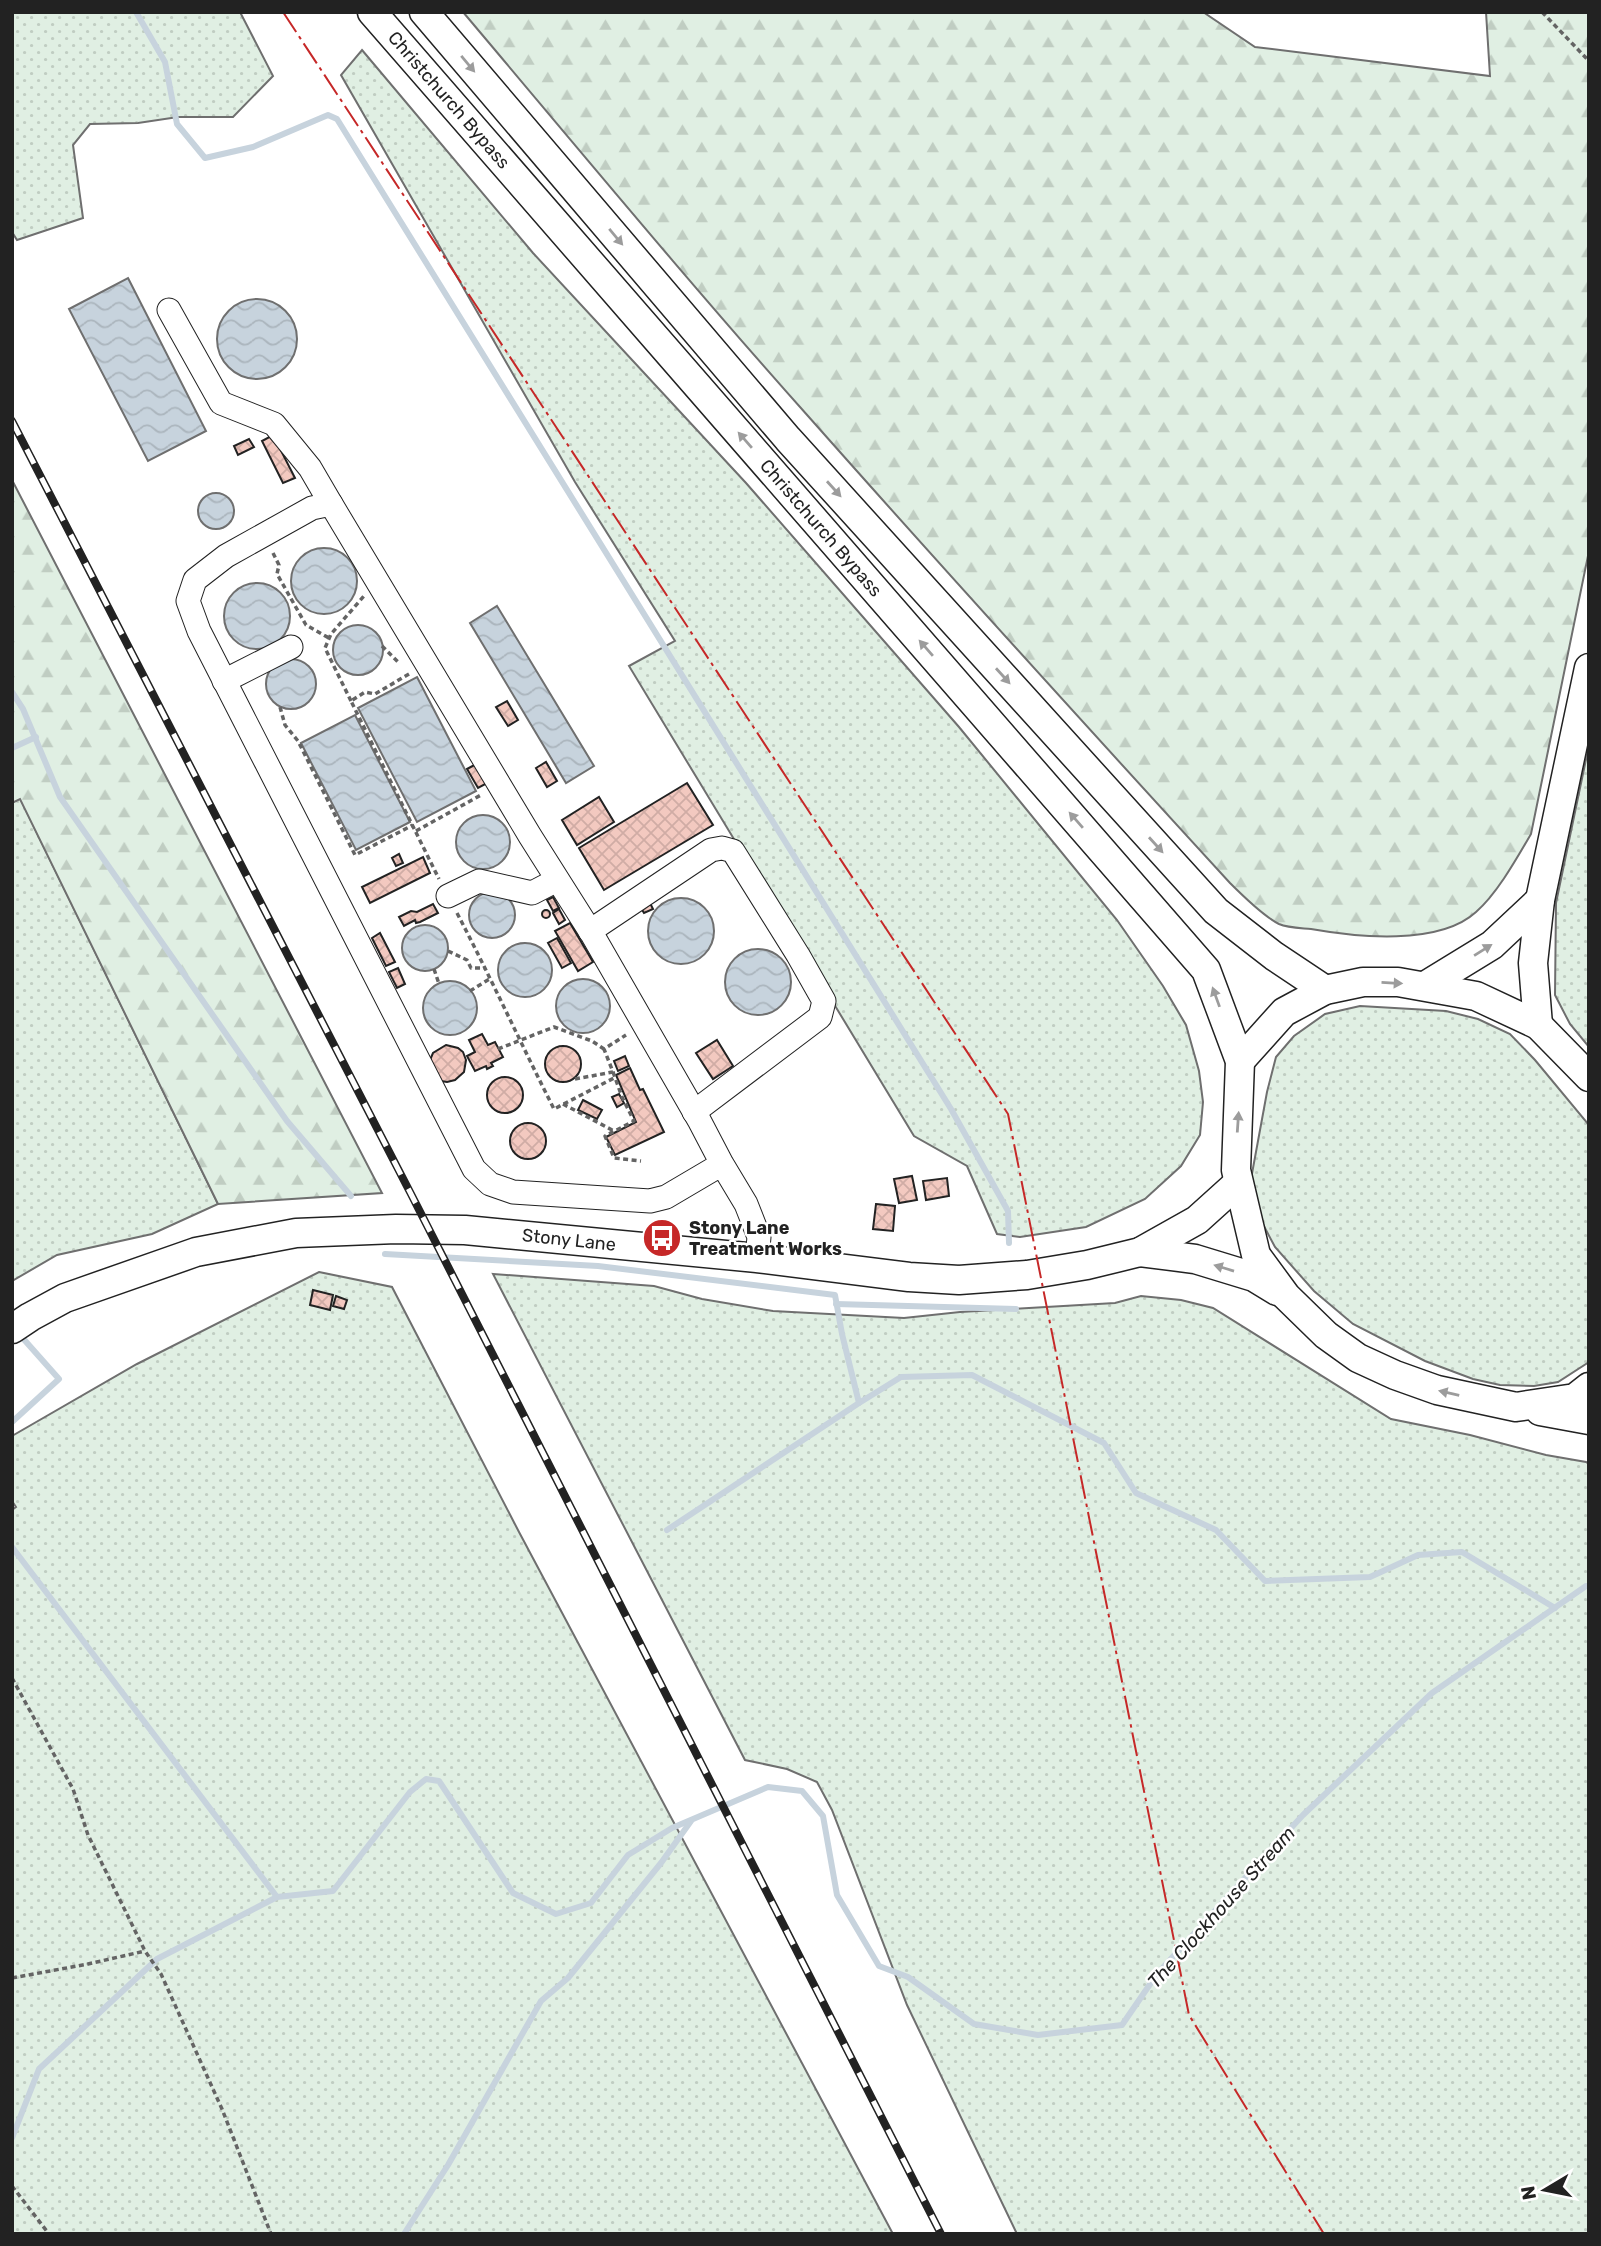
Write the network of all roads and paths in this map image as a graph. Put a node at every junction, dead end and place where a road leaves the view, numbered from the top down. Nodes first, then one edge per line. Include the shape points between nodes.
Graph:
1 (372, 12) edge
2 (424, 12) edge
3 (1542, 12) edge
4 (1589, 61) edge
5 (169, 310) dead end
6 (331, 504) junction
7 (264, 536) junction
8 (380, 585) junction
9 (329, 638) junction
10 (382, 646) dead end
11 (291, 647) dead end
12 (1589, 668) edge
13 (407, 671) dead end
14 (225, 681) junction
15 (351, 701) dead end
16 (280, 707) dead end
17 (498, 782) junction
18 (413, 825) dead end
19 (416, 831) dead end
20 (557, 880) junction
21 (448, 896) dead end
22 (1540, 900) junction
23 (590, 931) junction
24 (448, 951) dead end
25 (485, 967) dead end
26 (434, 969) dead end
27 (491, 978) dead end
28 (439, 984) dead end
29 (1425, 986) junction
30 (1325, 990) junction
31 (470, 991) dead end
32 (643, 1025) junction
33 (1538, 1025) junction
34 (498, 1049) dead end
35 (604, 1049) junction
36 (1240, 1061) junction
37 (613, 1072) junction
38 (1589, 1077) edge
39 (575, 1079) dead end
40 (563, 1104) dead end
41 (694, 1112) junction
42 (614, 1131) junction
43 (641, 1161) dead end
44 (722, 1164) junction
45 (1238, 1183) junction
46 (1140, 1252) junction
47 (757, 1258) junction
48 (1286, 1296) junction
49 (12, 1329) edge
50 (1589, 1387) edge
51 (1516, 1407) junction
52 (1589, 1420) edge
53 (12, 1678) edge
54 (145, 1951) junction
55 (12, 1978) edge
56 (12, 2186) edge
57 (49, 2234) edge
58 (271, 2234) edge

36 -> 1 main road, Christchurch Bypass via 1206,970
2 -> 30 main road, Christchurch Bypass via 788,439 1216,911
3 - 4 path
5 - 6 lane via 221,404 274,424 310,468
6 - 7 lane via 312,508
6 - 8 lane
7 - 9 path via 279,565 277,574 306,625
7 - 14 lane via 210,566 195,580 188,601
8 - 9 path via 356,603
8 - 17 lane
9 - 15 path via 325,648
10 - 13 path
11 - 14 lane
12 - 22 main road
14 - 44 lane via 474,1169 490,1184 513,1192 650,1201 666,1197
16 - 18 path via 285,725 298,741 355,855
17 - 19 path
17 - 20 lane
20 - 21 lane via 533,893 479,881
20 - 23 lane
29 -> 22 main road via 1492,945
22 - 33 main road via 1533,964
23 - 32 lane
23 - 41 lane via 711,850 722,848 733,851 798,955 824,1001 820,1017
24 - 25 path via 467,960 471,968
26 - 28 path
27 - 31 path
30 -> 29 main road via 1363,982
29 - 33 main road via 1476,996
30 - 36 main road via 1284,1012
32 - 35 path
32 - 41 lane
33 - 38 main road
34 - 35 path via 554,1027
35 - 37 path
45 -> 36 main road
37 - 39 path
37 - 42 path via 634,1121
40 - 42 path
41 - 44 lane
42 - 43 path via 605,1136 614,1158
44 - 47 lane via 759,1237
45 - 46 main road, Stony Lane via 1197,1220
45 - 48 main road via 1256,1255
46 - 47 main road, Stony Lane via 1027,1275 959,1280 861,1273
48 -> 46 main road, Stony Lane via 1254,1277 1195,1259
47 - 49 main road, Stony Lane via 465,1230 296,1233 196,1252 65,1298
51 -> 48 main road via 1437,1390 1358,1358
50 - 51 main road via 1575,1398
51 - 52 main road
53 - 54 path via 74,1789 88,1835
54 - 55 path
54 - 58 path via 161,1974 222,2109
56 - 57 path

